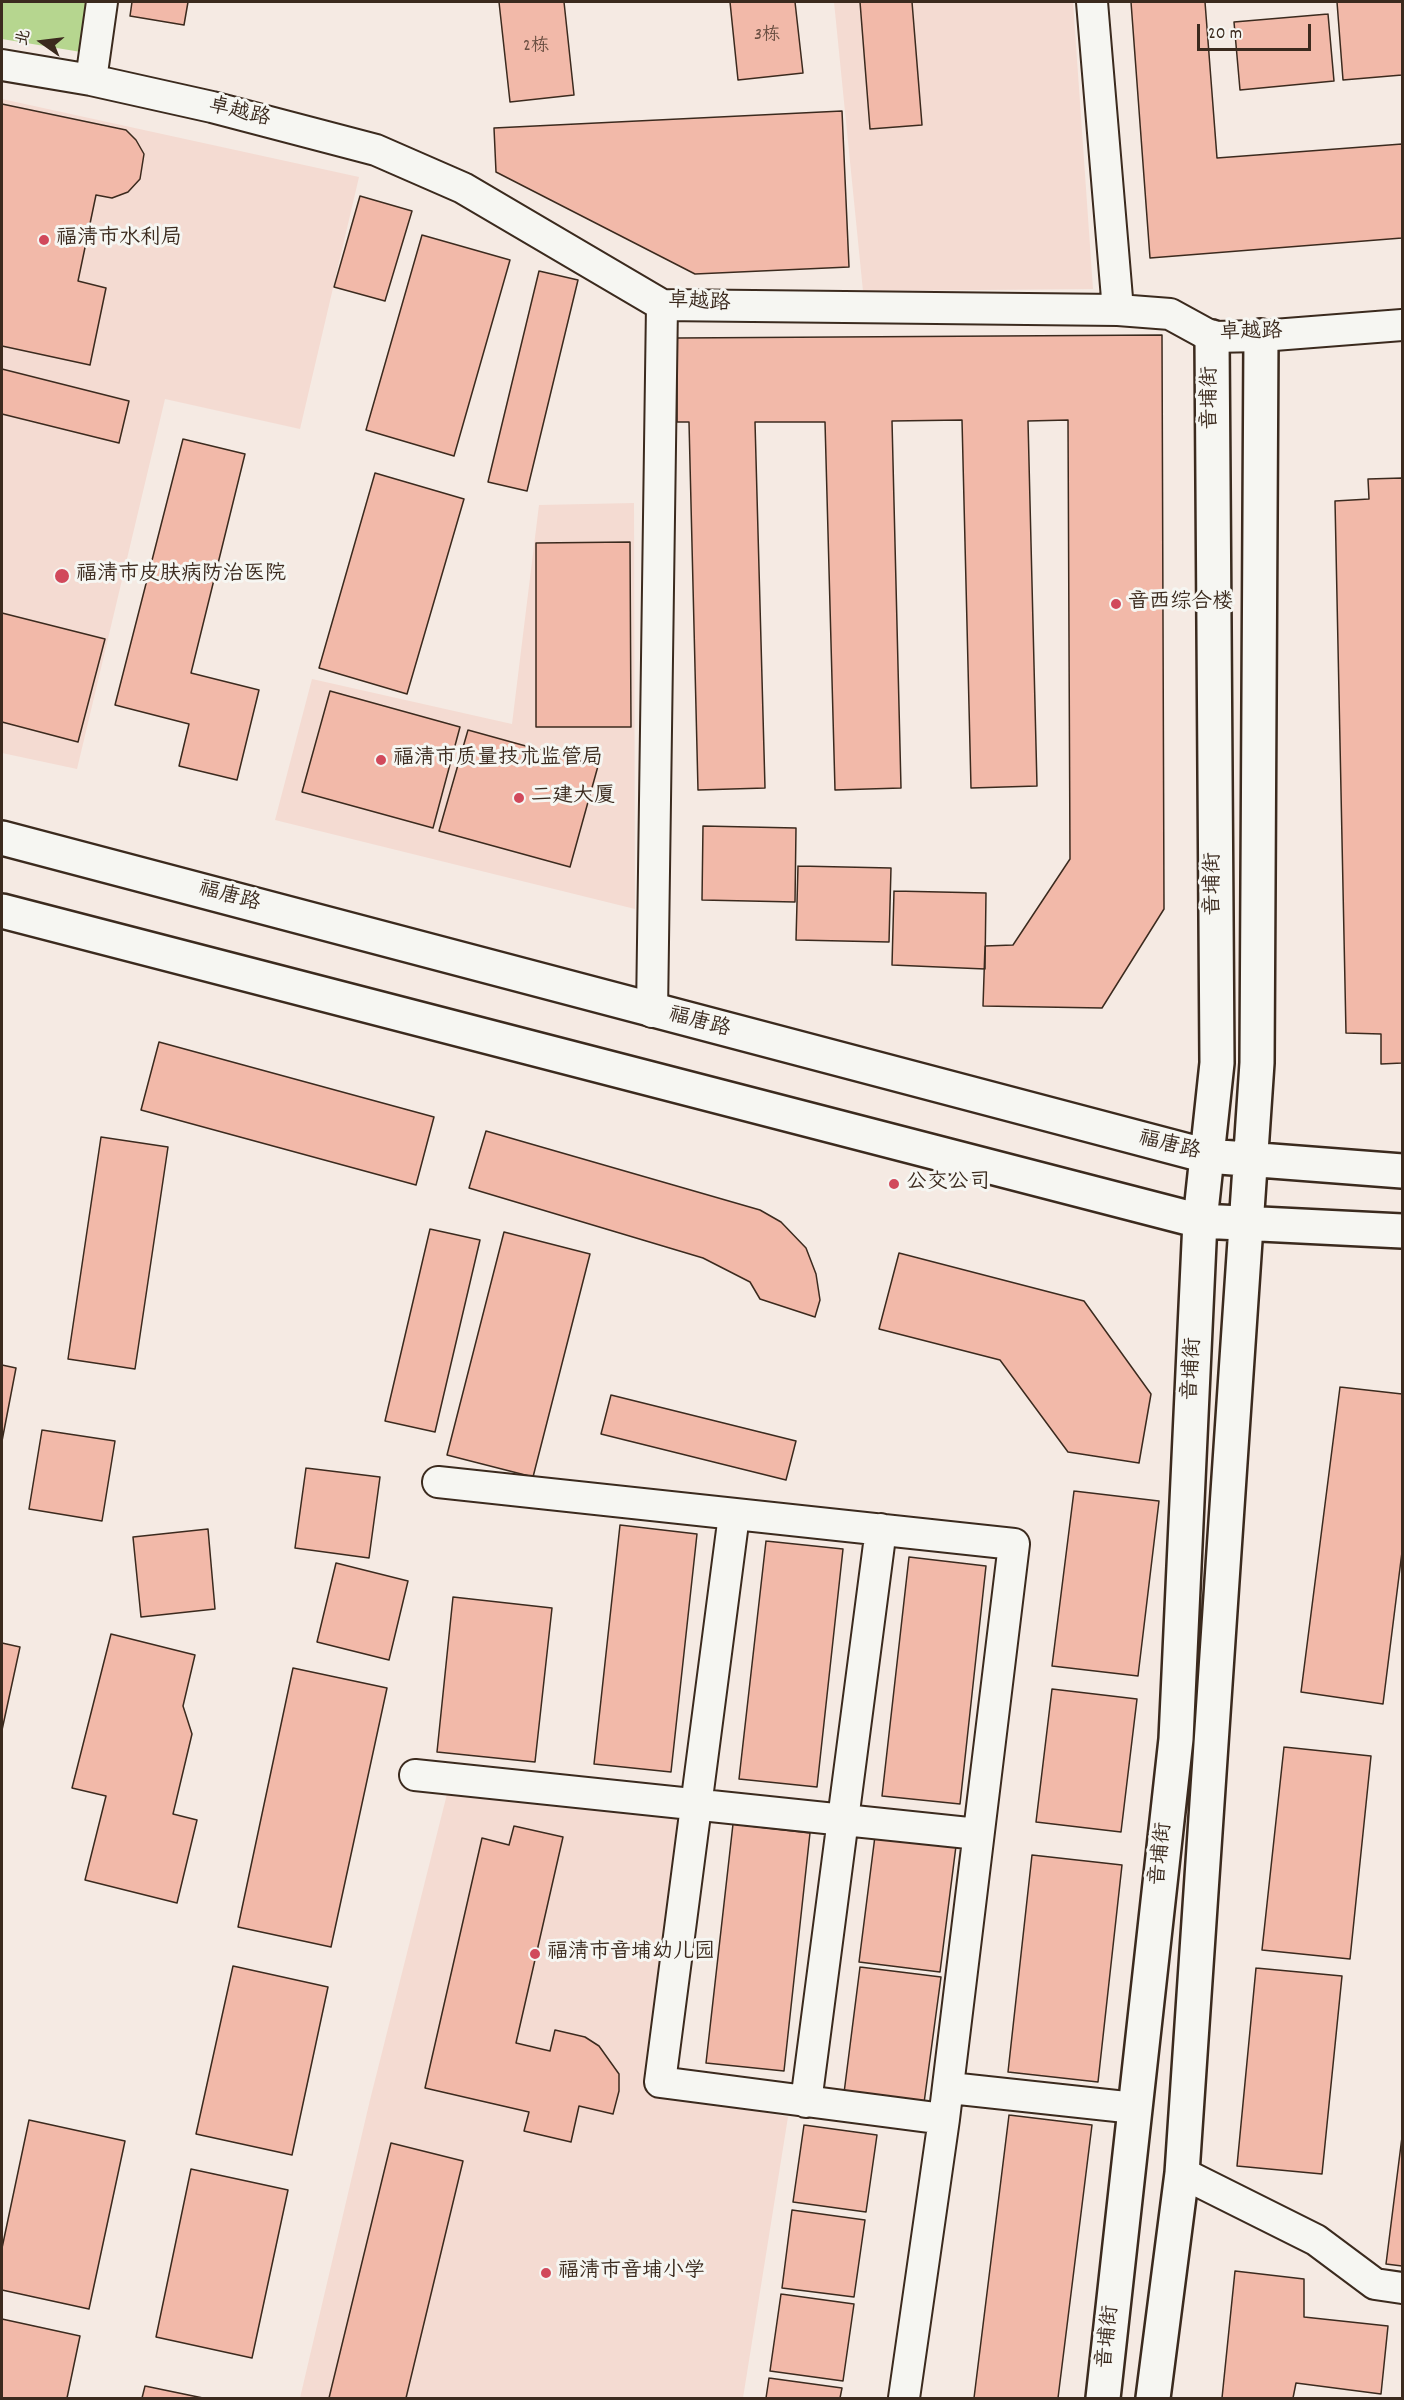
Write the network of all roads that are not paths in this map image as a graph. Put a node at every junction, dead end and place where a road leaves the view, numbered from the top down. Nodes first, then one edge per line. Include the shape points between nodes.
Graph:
1 (102, 2) edge
2 (1092, 2) edge
3 (2, 65) edge
4 (91, 80) junction
5 (662, 305) junction
6 (1119, 310) junction
7 (1402, 325) edge
8 (1261, 336) junction
9 (1212, 337) junction
10 (2, 838) edge
11 (2, 911) edge
12 (652, 1012) junction
13 (1207, 1156) junction
14 (1248, 1159) junction
15 (1402, 1171) edge
16 (1200, 1221) junction
17 (1244, 1224) junction
18 (1402, 1232) edge
19 (438, 1482) dead end
20 (734, 1515) junction
21 (881, 1529) junction
22 (415, 1775) dead end
23 (697, 1803) junction
24 (842, 1819) junction
25 (978, 1834) junction
26 (950, 2088) junction
27 (806, 2102) junction
28 (1135, 2108) junction
29 (944, 2119) junction
30 (1182, 2173) junction
31 (1402, 2288) edge
32 (904, 2398) edge
33 (1103, 2398) edge
34 (1153, 2398) edge

1 - 4 street
2 - 6 street
3 - 4 street, 卓越路
4 - 5 street, 卓越路 via 376,150 464,188
5 - 6 street, 卓越路
5 - 12 street
6 - 9 street, 卓越路 via 1170,314
7 - 8 street, 卓越路
8 - 9 street, 卓越路
8 - 14 street, 音埔街 via 1257,1063
9 - 13 street, 音埔街 via 1216,1063
10 - 12 street, 福唐路
11 - 16 street
12 - 13 street, 福唐路
13 - 14 street, 福唐路
13 - 16 street, 音埔街
14 - 15 street, 福唐路
14 - 17 street, 音埔街
16 - 17 street
16 - 28 street, 音埔街 via 1176,1739
17 - 18 street
17 - 30 street, 音埔街
19 - 20 street
20 - 21 street
20 - 23 street
21 - 24 street
21 - 25 street via 1014,1544
22 - 23 street
23 - 24 street
23 - 27 street via 660,2082
24 - 25 street
24 - 27 street
25 - 26 street
26 - 28 street
26 - 29 street
27 - 29 street
28 - 33 street, 音埔街
29 - 32 street
30 - 31 street via 1316,2240 1375,2284
30 - 34 street, 音埔街

